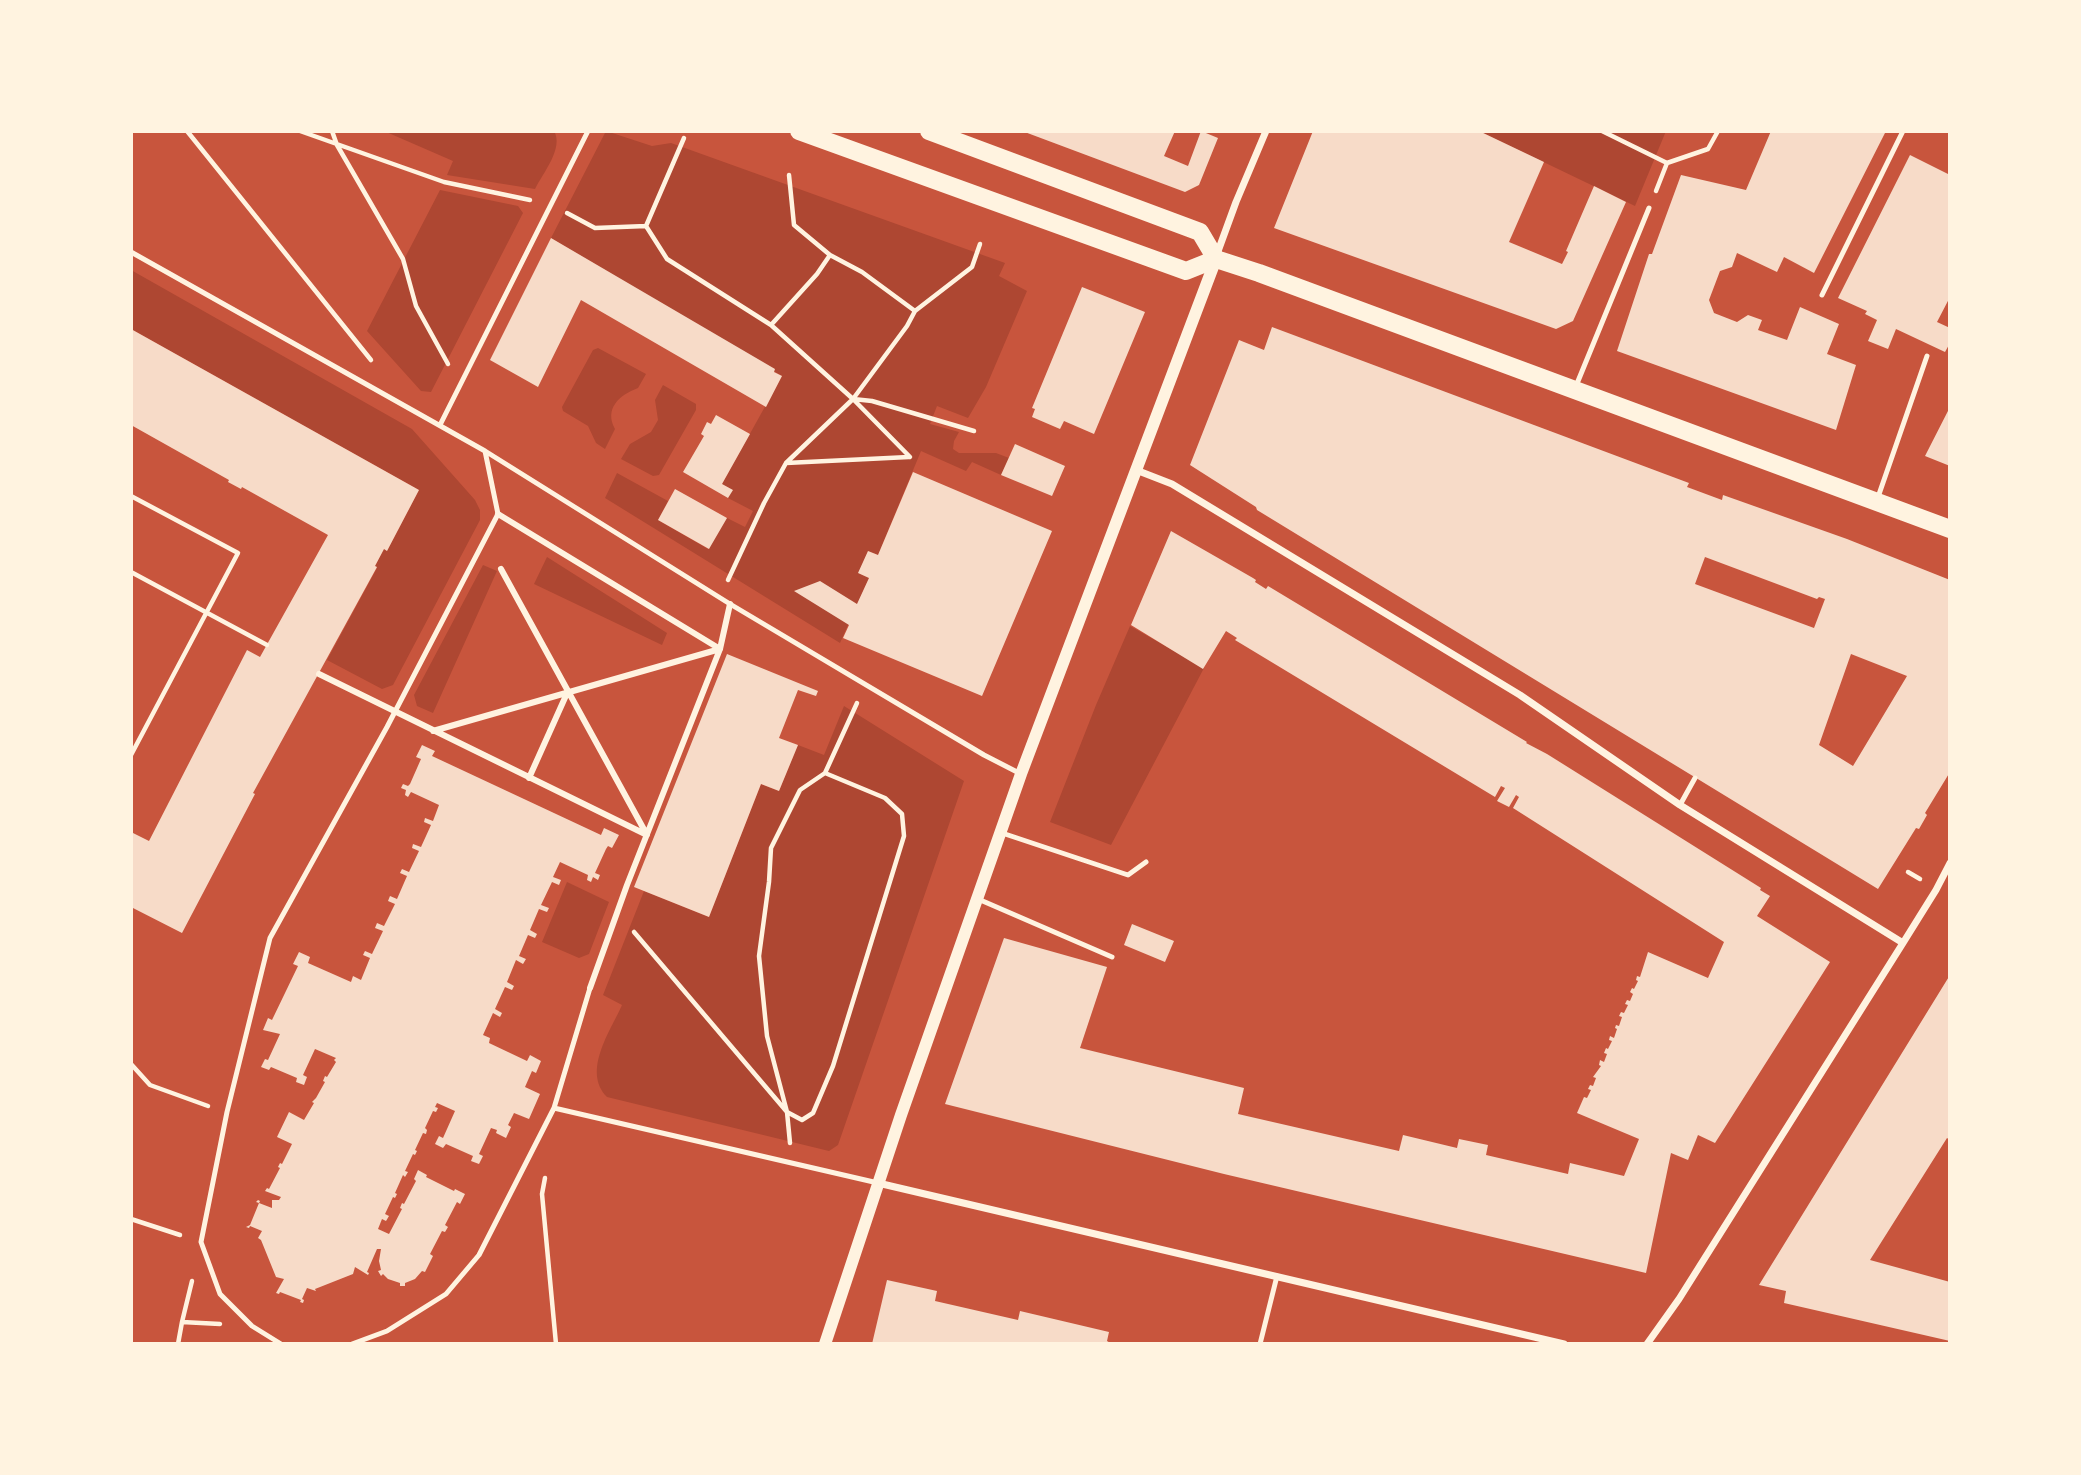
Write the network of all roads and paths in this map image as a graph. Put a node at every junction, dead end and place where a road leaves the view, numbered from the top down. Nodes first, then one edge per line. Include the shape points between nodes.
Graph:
1 (187, 131) edge
2 (300, 131) edge
3 (332, 131) edge
4 (588, 131) edge
5 (799, 131) edge
6 (929, 131) edge
7 (1266, 131) edge
8 (1602, 131) edge
9 (1718, 131) edge
10 (1903, 131) edge
11 (684, 138) dead end
12 (337, 145) junction
13 (1667, 163) junction
14 (789, 175) dead end
15 (550, 204) junction
16 (1649, 208) joint
17 (646, 226) junction
18 (980, 244) dead end
19 (131, 252) edge
20 (830, 255) junction
21 (1216, 259) junction
22 (1822, 295) dead end
23 (915, 312) junction
24 (771, 325) junction
25 (1927, 356) dead end
26 (376, 365) dead end
27 (460, 385) junction
28 (1575, 389) junction
29 (853, 399) junction
30 (440, 425) junction
31 (974, 431) dead end
32 (485, 452) junction
33 (786, 463) junction
34 (1135, 470) junction
35 (131, 496) edge
36 (1876, 503) junction
37 (498, 514) junction
38 (1950, 529) edge
39 (501, 569) dead end
40 (131, 572) edge
41 (720, 596) junction
42 (730, 604) junction
43 (207, 612) junction
44 (267, 645) dead end
45 (720, 649) junction
46 (319, 674) dead end
47 (868, 683) junction
48 (568, 691) junction
49 (394, 712) junction
50 (433, 731) junction
51 (131, 755) edge
52 (825, 773) junction
53 (1021, 774) junction
54 (529, 778) junction
55 (1695, 778) dead end
56 (1680, 805) junction
57 (1001, 832) junction
58 (647, 835) junction
59 (1146, 862) dead end
60 (1950, 863) edge
61 (978, 899) junction
62 (617, 913) junction
63 (1903, 943) junction
64 (1112, 957) dead end
65 (590, 988) joint
66 (131, 1064) edge
67 (554, 1108) junction
68 (227, 1112) junction
69 (788, 1112) junction
70 (792, 1165) junction
71 (546, 1169) dead end
72 (878, 1183) junction
73 (131, 1219) edge
74 (201, 1242) junction
75 (1277, 1276) junction
76 (181, 1322) junction
77 (252, 1326) junction
78 (178, 1344) edge
79 (281, 1344) edge
80 (352, 1344) edge
81 (556, 1344) edge
82 (825, 1344) edge
83 (1260, 1344) edge
84 (1564, 1344) edge
85 (1647, 1344) edge

1 - 26 path
2 - 12 path
3 - 12 path
4 - 15 lane
5 - 21 main road via 1186,271
6 - 21 main road via 1200,232
7 - 21 street
8 - 13 path
9 - 13 path via 1708,149
10 - 22 lane
11 - 17 path
12 - 15 path via 444,182
12 - 27 path via 403,259 416,306
13 - 16 path
14 - 20 path via 794,225
15 - 17 path via 595,228
15 - 27 lane
16 - 28 lane
17 - 24 path via 667,259
18 - 23 path via 972,267
19 - 30 lane
20 - 23 path via 862,272
20 - 24 path
21 - 28 main road
21 - 34 street
23 - 29 path
24 - 29 path
25 - 36 lane
27 - 30 lane
28 - 36 main road
29 - 31 path
29 - 33 path
29 - 33 path via 910,457
30 - 32 lane
32 - 37 lane
32 - 41 lane
33 - 41 path
34 - 53 street
34 - 56 street via 1172,484 1520,695
35 - 43 path via 238,553
36 - 38 main road
37 - 45 street
37 - 49 lane
39 - 48 street
40 - 43 path
41 - 42 lane
42 - 45 street
42 - 47 lane
43 - 44 path
43 - 51 path
45 - 48 street
45 - 58 street
46 - 49 street
47 - 52 path
47 - 53 lane
48 - 50 street
48 - 54 street
48 - 58 street
49 - 50 street
49 - 68 lane via 270,938
50 - 54 street
52 - 69 path via 800,790 771,848 759,956 767,1036
52 - 69 path via 886,798 902,814 904,836 833,1066 813,1113 802,1120
53 - 57 street
54 - 58 street
55 - 56 lane
56 - 63 street
57 - 59 lane via 1128,875
57 - 61 street
58 - 62 street
60 - 63 street
61 - 64 lane
61 - 72 street
62 - 65 street
62 - 69 path
63 - 85 street
65 - 67 lane
66 - 68 path via 150,1085
67 - 70 lane
67 - 80 lane via 479,1255 446,1294 387,1331
68 - 74 lane
69 - 70 path
70 - 72 lane
71 - 81 path via 542,1194
72 - 75 street
72 - 82 street
73 - 74 path
74 - 76 path
74 - 77 lane via 220,1294
75 - 83 lane
75 - 84 street
76 - 77 path
76 - 78 path
77 - 79 lane

